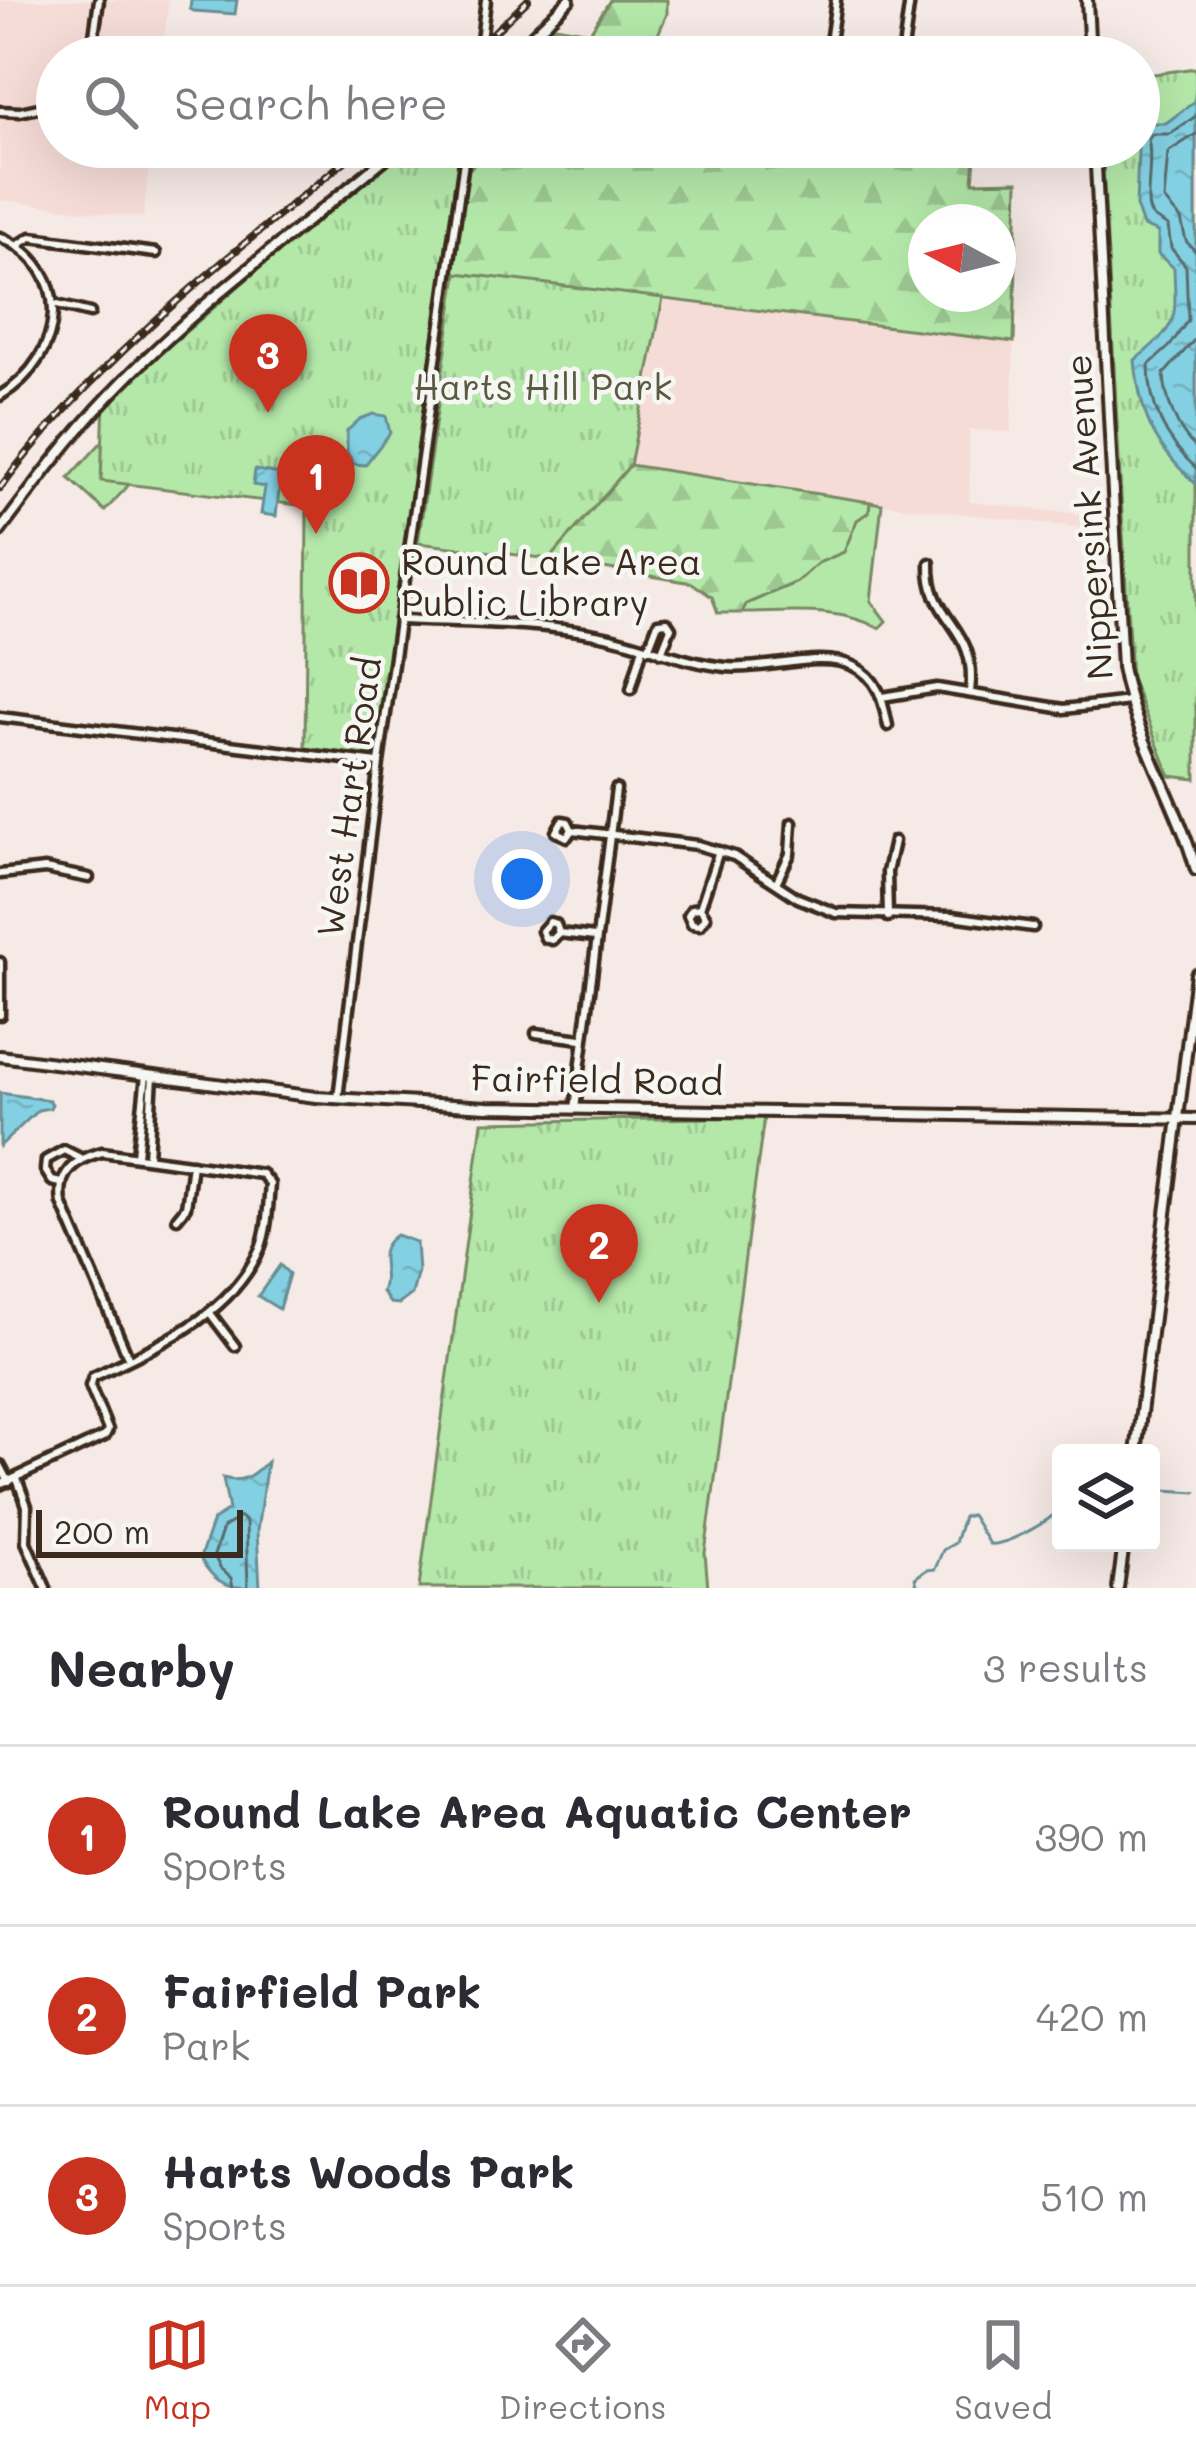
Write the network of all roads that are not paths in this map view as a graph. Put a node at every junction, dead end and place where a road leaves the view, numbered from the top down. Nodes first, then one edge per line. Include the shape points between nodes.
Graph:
1 (99, 0) edge
2 (486, 0) edge
3 (569, 0) edge
4 (836, 0) edge
5 (910, 0) edge
6 (1087, 0) edge
7 (95, 36) edge
8 (481, 36) edge
9 (532, 36) edge
10 (831, 36) edge
11 (905, 36) edge
12 (1089, 36) edge
13 (36, 109) edge
14 (0, 111) edge
15 (374, 168) edge
16 (463, 168) edge
17 (1096, 168) edge
18 (0, 237) edge
19 (17, 246) junction
20 (156, 253) dead end
21 (52, 304) junction
22 (90, 314) dead end
23 (0, 396) edge
24 (0, 531) edge
25 (931, 562) dead end
26 (399, 620) junction
27 (646, 648) junction
28 (661, 653) junction
29 (632, 689) dead end
30 (970, 692) junction
31 (882, 697) junction
32 (1130, 701) junction
33 (0, 717) edge
34 (888, 727) dead end
35 (379, 763) junction
36 (616, 789) dead end
37 (792, 823) dead end
38 (572, 830) dead end
39 (609, 834) junction
40 (893, 841) dead end
41 (719, 851) junction
42 (1196, 870) edge
43 (0, 874) edge
44 (89, 878) dead end
45 (776, 883) junction
46 (700, 908) dead end
47 (888, 917) junction
48 (1033, 927) dead end
49 (559, 932) dead end
50 (595, 937) junction
51 (0, 962) edge
52 (1196, 974) edge
53 (0, 1016) edge
54 (536, 1033) dead end
55 (581, 1040) junction
56 (0, 1055) edge
57 (150, 1075) junction
58 (338, 1099) junction
59 (575, 1108) junction
60 (1180, 1119) junction
61 (1196, 1119) edge
62 (134, 1156) junction
63 (148, 1157) junction
64 (80, 1158) junction
65 (192, 1164) junction
66 (62, 1183) junction
67 (177, 1218) dead end
68 (210, 1313) junction
69 (235, 1346) dead end
70 (129, 1359) junction
71 (1137, 1444) edge
72 (0, 1465) edge
73 (9, 1482) edge
74 (1123, 1552) edge
75 (46, 1588) edge
76 (1118, 1588) edge

1 - 7 street
2 - 8 street
3 - 9 street
4 - 10 street
5 - 11 street
6 - 12 street
13 - 14 street
15 - 24 street via 114,391
16 - 26 street, West Hart Road
17 - 32 street, Nippersink Avenue via 1119,645
18 - 19 street
19 - 20 street via 32,237
19 - 21 street via 38,268
21 - 22 street
21 - 23 street via 43,357
25 - 30 street via 937,603 969,649
26 - 27 street via 522,624
26 - 35 street, West Hart Road
27 - 28 street
27 - 28 street via 658,623 667,622
27 - 29 street
28 - 31 street via 730,668 840,661 868,675
30 - 31 street via 917,689
30 - 32 street via 1064,710
31 - 34 street
32 - 42 street, Nippersink Avenue
33 - 35 street
35 - 58 street, West Hart Road
36 - 39 street
37 - 45 street via 790,854
38 - 39 street
39 - 41 street
39 - 50 street
40 - 47 street
41 - 45 street
41 - 46 street
43 - 44 street via 45,869
45 - 47 street via 825,910
47 - 48 street
49 - 50 street
50 - 55 street
51 - 53 street
52 - 60 street
54 - 55 street
55 - 59 street
56 - 57 street, Fairfield Road
57 - 58 street, Fairfield Road
57 - 62 street
57 - 63 street
58 - 59 street, Fairfield Road
59 - 60 street, Fairfield Road
60 - 61 street, Fairfield Road
60 - 71 street
62 - 63 street
62 - 64 street
63 - 65 street
64 - 66 street
64 - 66 street via 64,1150 46,1160 52,1181
65 - 67 street
65 - 68 street via 262,1174 270,1184 260,1249
66 - 70 street via 62,1203
68 - 69 street
68 - 70 street
70 - 73 street via 90,1386 105,1436
72 - 73 street
73 - 75 street via 27,1506 26,1542
74 - 76 street

